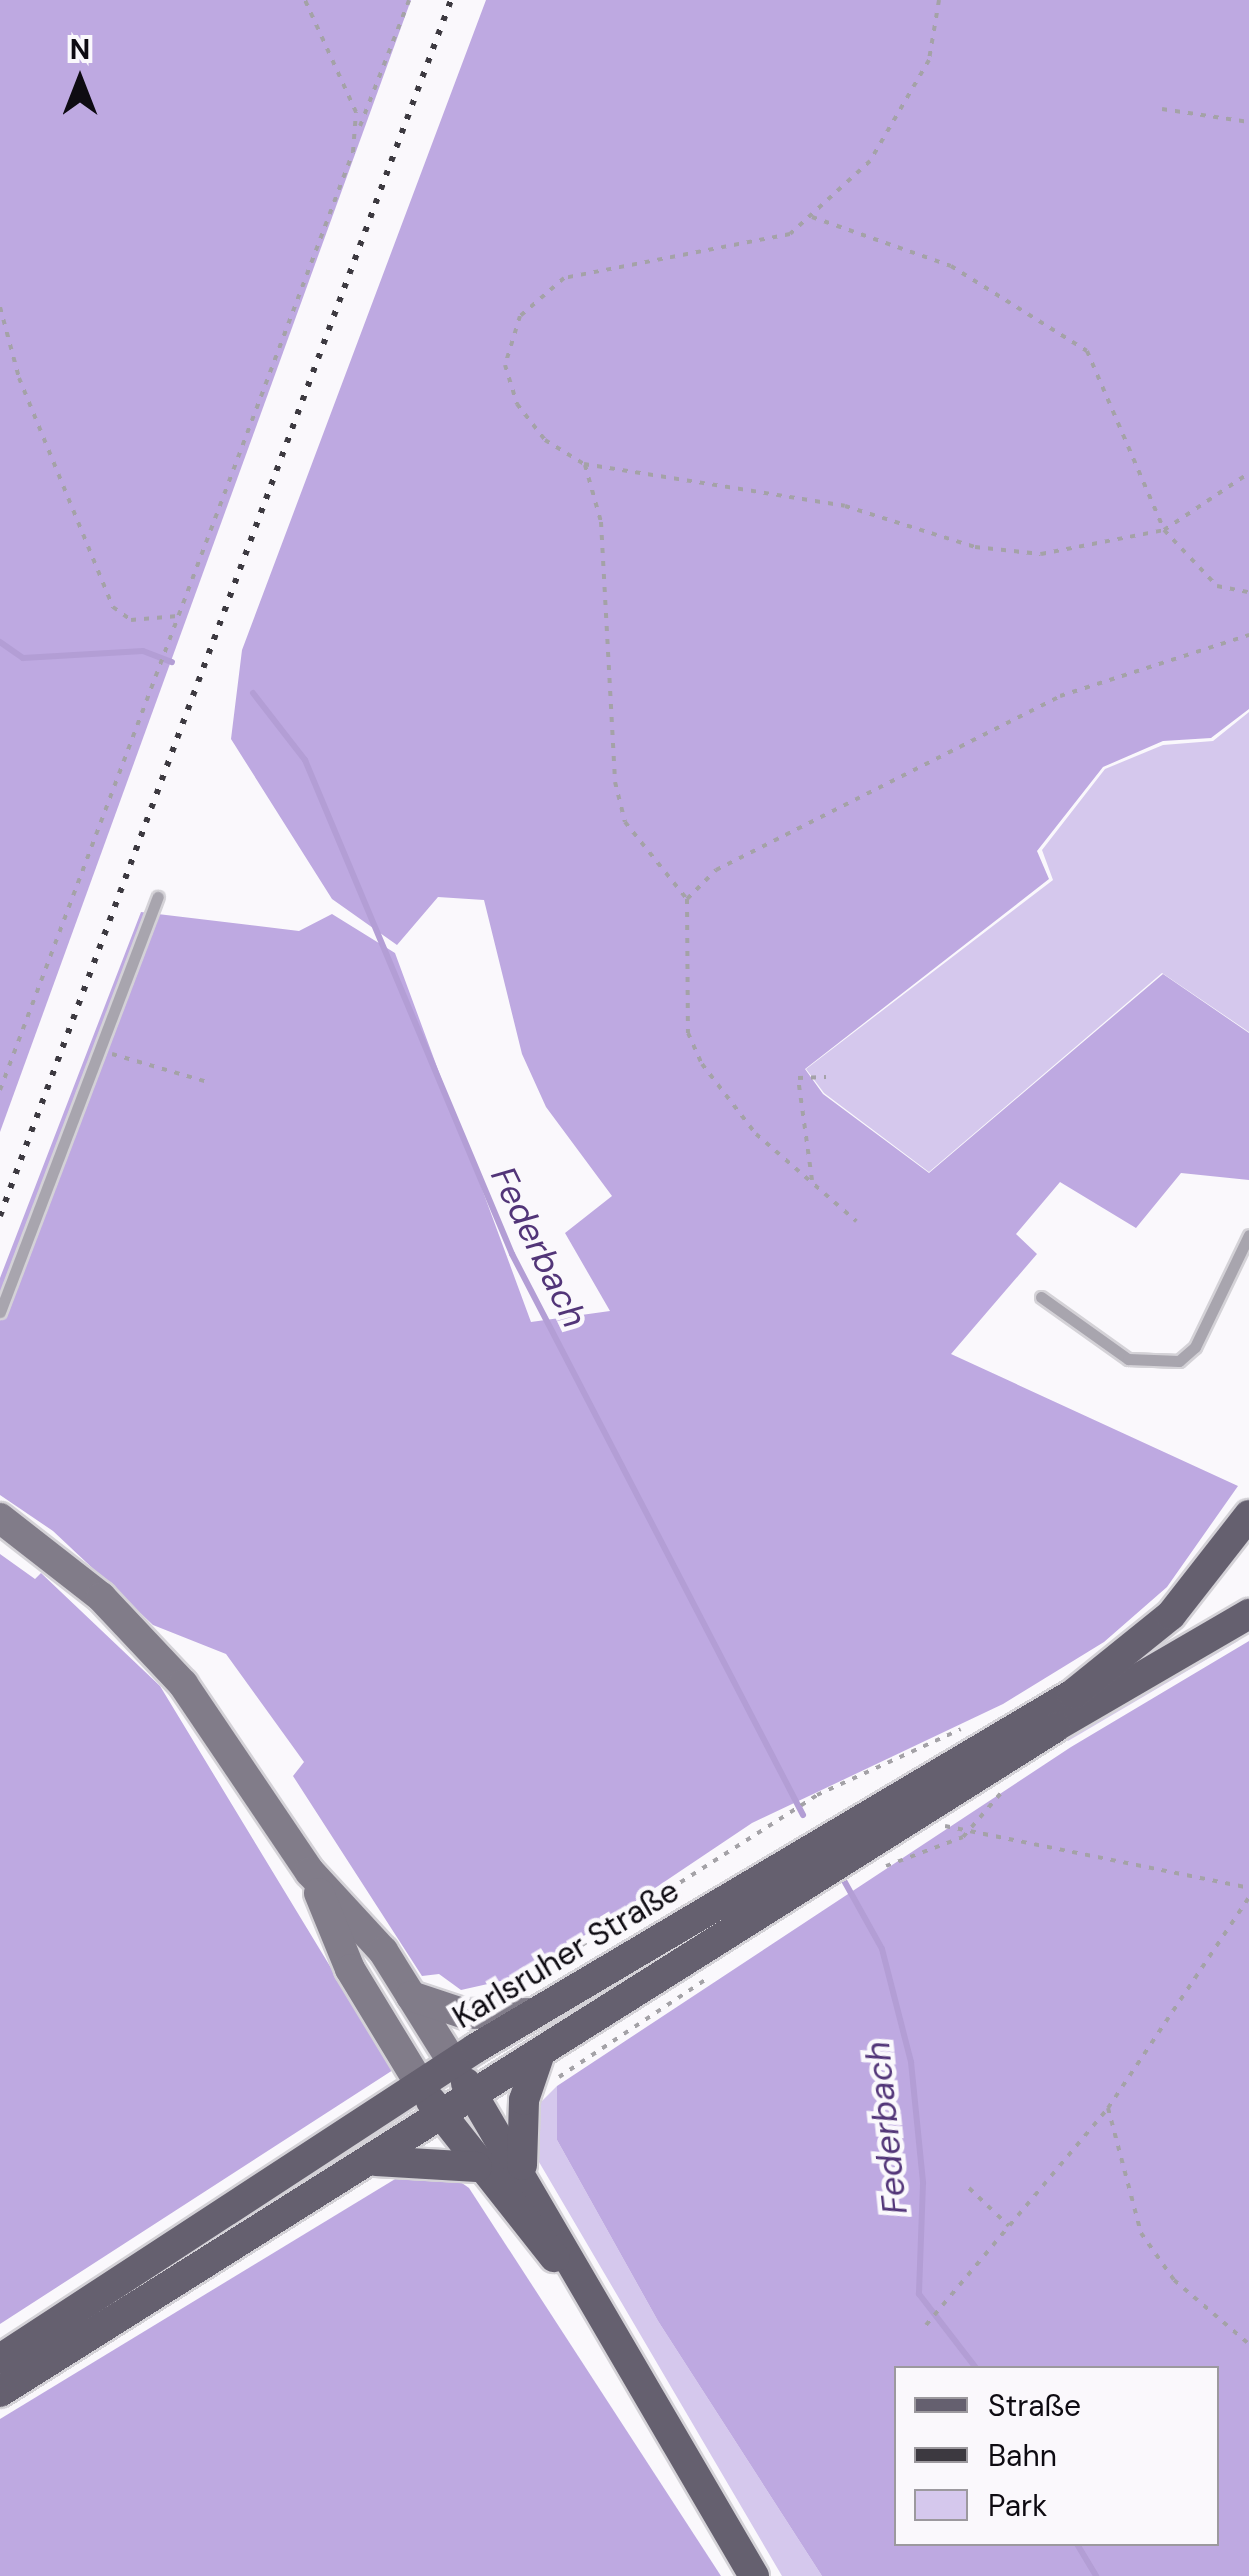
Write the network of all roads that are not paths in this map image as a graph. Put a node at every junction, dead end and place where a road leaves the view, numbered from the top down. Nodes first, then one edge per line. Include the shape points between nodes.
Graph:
1 (158, 898) dead end
2 (1249, 1235) edge
3 (1041, 1297) dead end
4 (0, 1312) edge
5 (1249, 1516) edge
6 (0, 1518) edge
7 (1249, 1544) edge
8 (1249, 1614) edge
9 (1060, 1724) junction
10 (310, 1872) junction
11 (412, 1996) junction
12 (533, 2014) junction
13 (539, 2056) junction
14 (454, 2063) junction
15 (420, 2084) junction
16 (476, 2096) junction
17 (442, 2118) junction
18 (370, 2162) junction
19 (522, 2166) junction
20 (477, 2167) junction
21 (578, 2286) junction
22 (0, 2359) edge
23 (0, 2392) edge
24 (754, 2576) edge

1 - 4 lane
2 - 3 lane via 1195,1347 1178,1361 1128,1359
5 - 12 main road, Karlsruher Straße via 1170,1614 1051,1708
6 - 10 main road via 144,1639 220,1733
7 - 9 main road via 1179,1624
8 - 9 main road
9 - 13 main road
10 - 11 main road
10 - 15 main road via 350,1969
11 - 12 main road via 465,2014
11 - 14 main road
12 - 14 main road, Karlsruher Straße
13 - 16 main road
13 - 19 main road via 524,2100
14 - 15 main road, Karlsruher Straße
14 - 16 main road
15 - 17 main road
15 - 22 main road, Karlsruher Straße
16 - 17 main road
16 - 19 main road
17 - 18 main road
17 - 20 main road
18 - 20 main road
18 - 23 main road
19 - 21 main road
20 - 21 main road
21 - 24 main road

